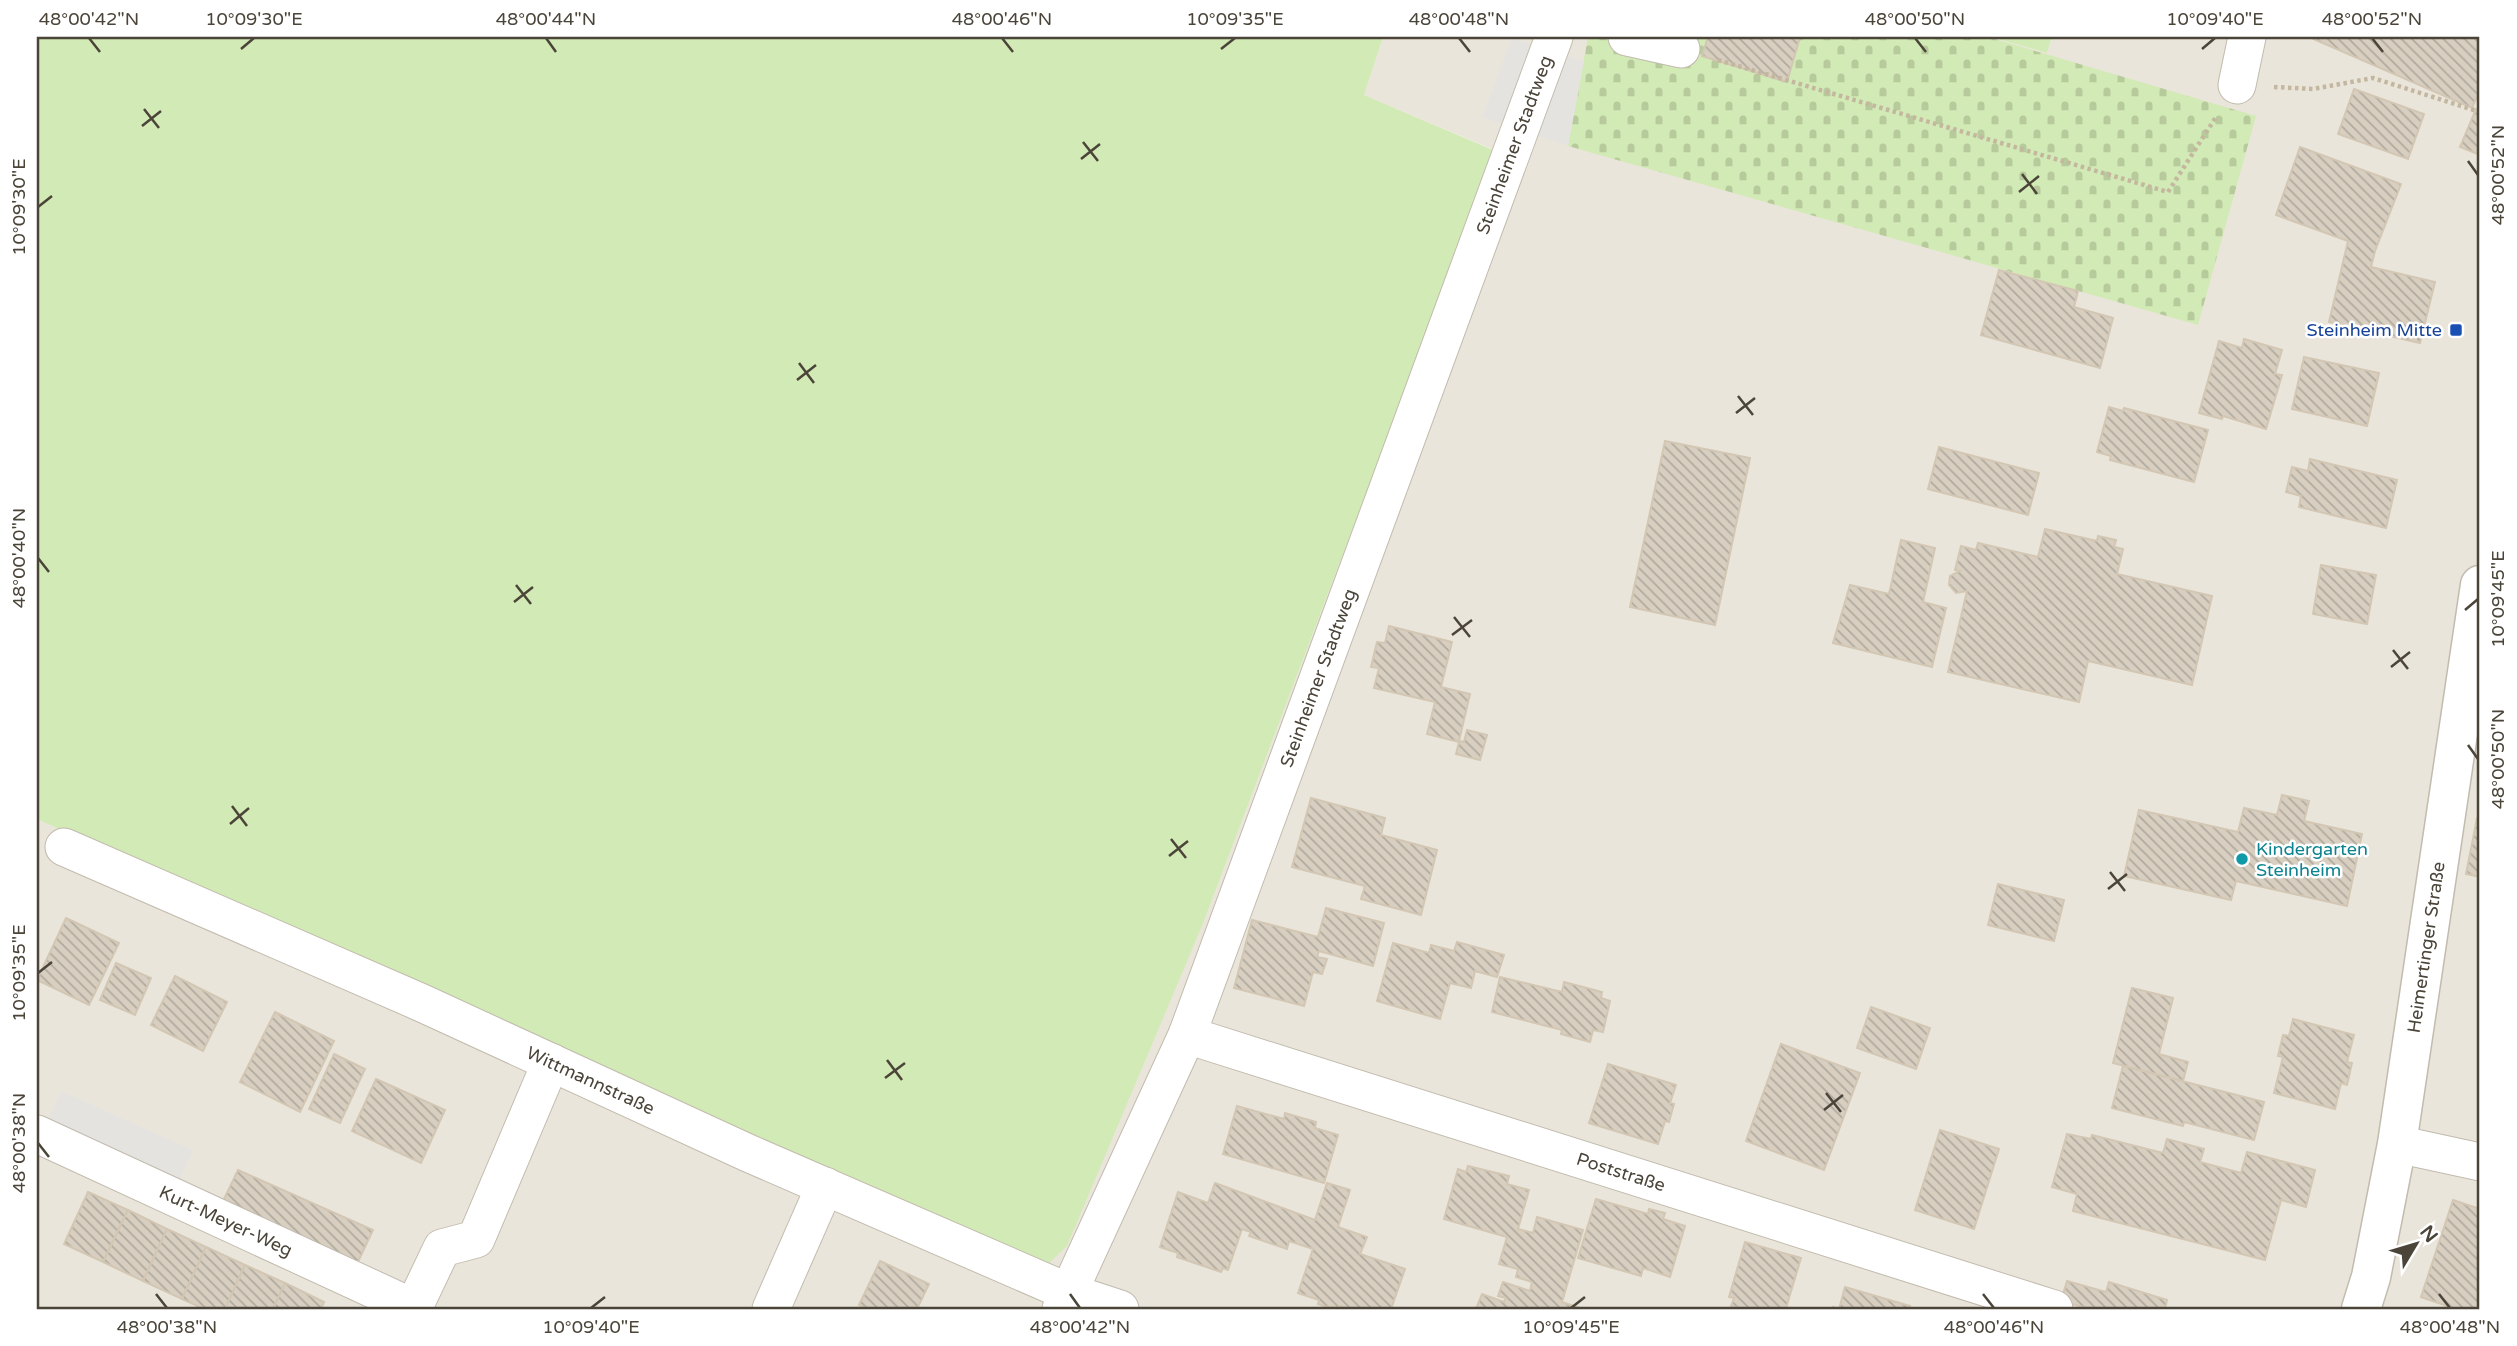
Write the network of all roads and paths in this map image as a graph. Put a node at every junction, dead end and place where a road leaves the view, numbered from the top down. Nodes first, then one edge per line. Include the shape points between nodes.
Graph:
1 (1554, 37) edge
2 (1627, 37) edge
3 (2247, 37) edge
4 (1681, 49) joint
5 (2237, 85) junction
6 (2480, 112) edge
7 (2480, 585) edge
8 (64, 847) dead end
9 (1187, 1035) junction
10 (551, 1062) junction
11 (37, 1134) edge
12 (2397, 1144) junction
13 (2480, 1162) edge
14 (825, 1186) junction
15 (1064, 1301) edge
16 (413, 1309) edge
17 (771, 1309) edge
18 (1120, 1309) edge
19 (2054, 1309) edge
20 (2361, 1309) edge

1 - 9 street, Steinheimer Stadtweg
2 - 4 street
3 - 5 street
4 - 5 path via 2168,192
5 - 6 path via 2313,89 2373,78
7 - 12 street, Heimertinger Straße
8 - 10 street, Wittmannstraße
9 - 15 street, Steinheimer Stadtweg
9 - 19 street, Poststraße
10 - 14 street, Wittmannstraße
10 - 16 street, Kurt-Meyer-Weg via 476,1239 442,1248
11 - 16 street, Kurt-Meyer-Weg
12 - 13 street
12 - 20 street, Heimertinger Straße
14 - 15 street, Wittmannstraße
14 - 17 street
15 - 18 street, Wittmannstraße

